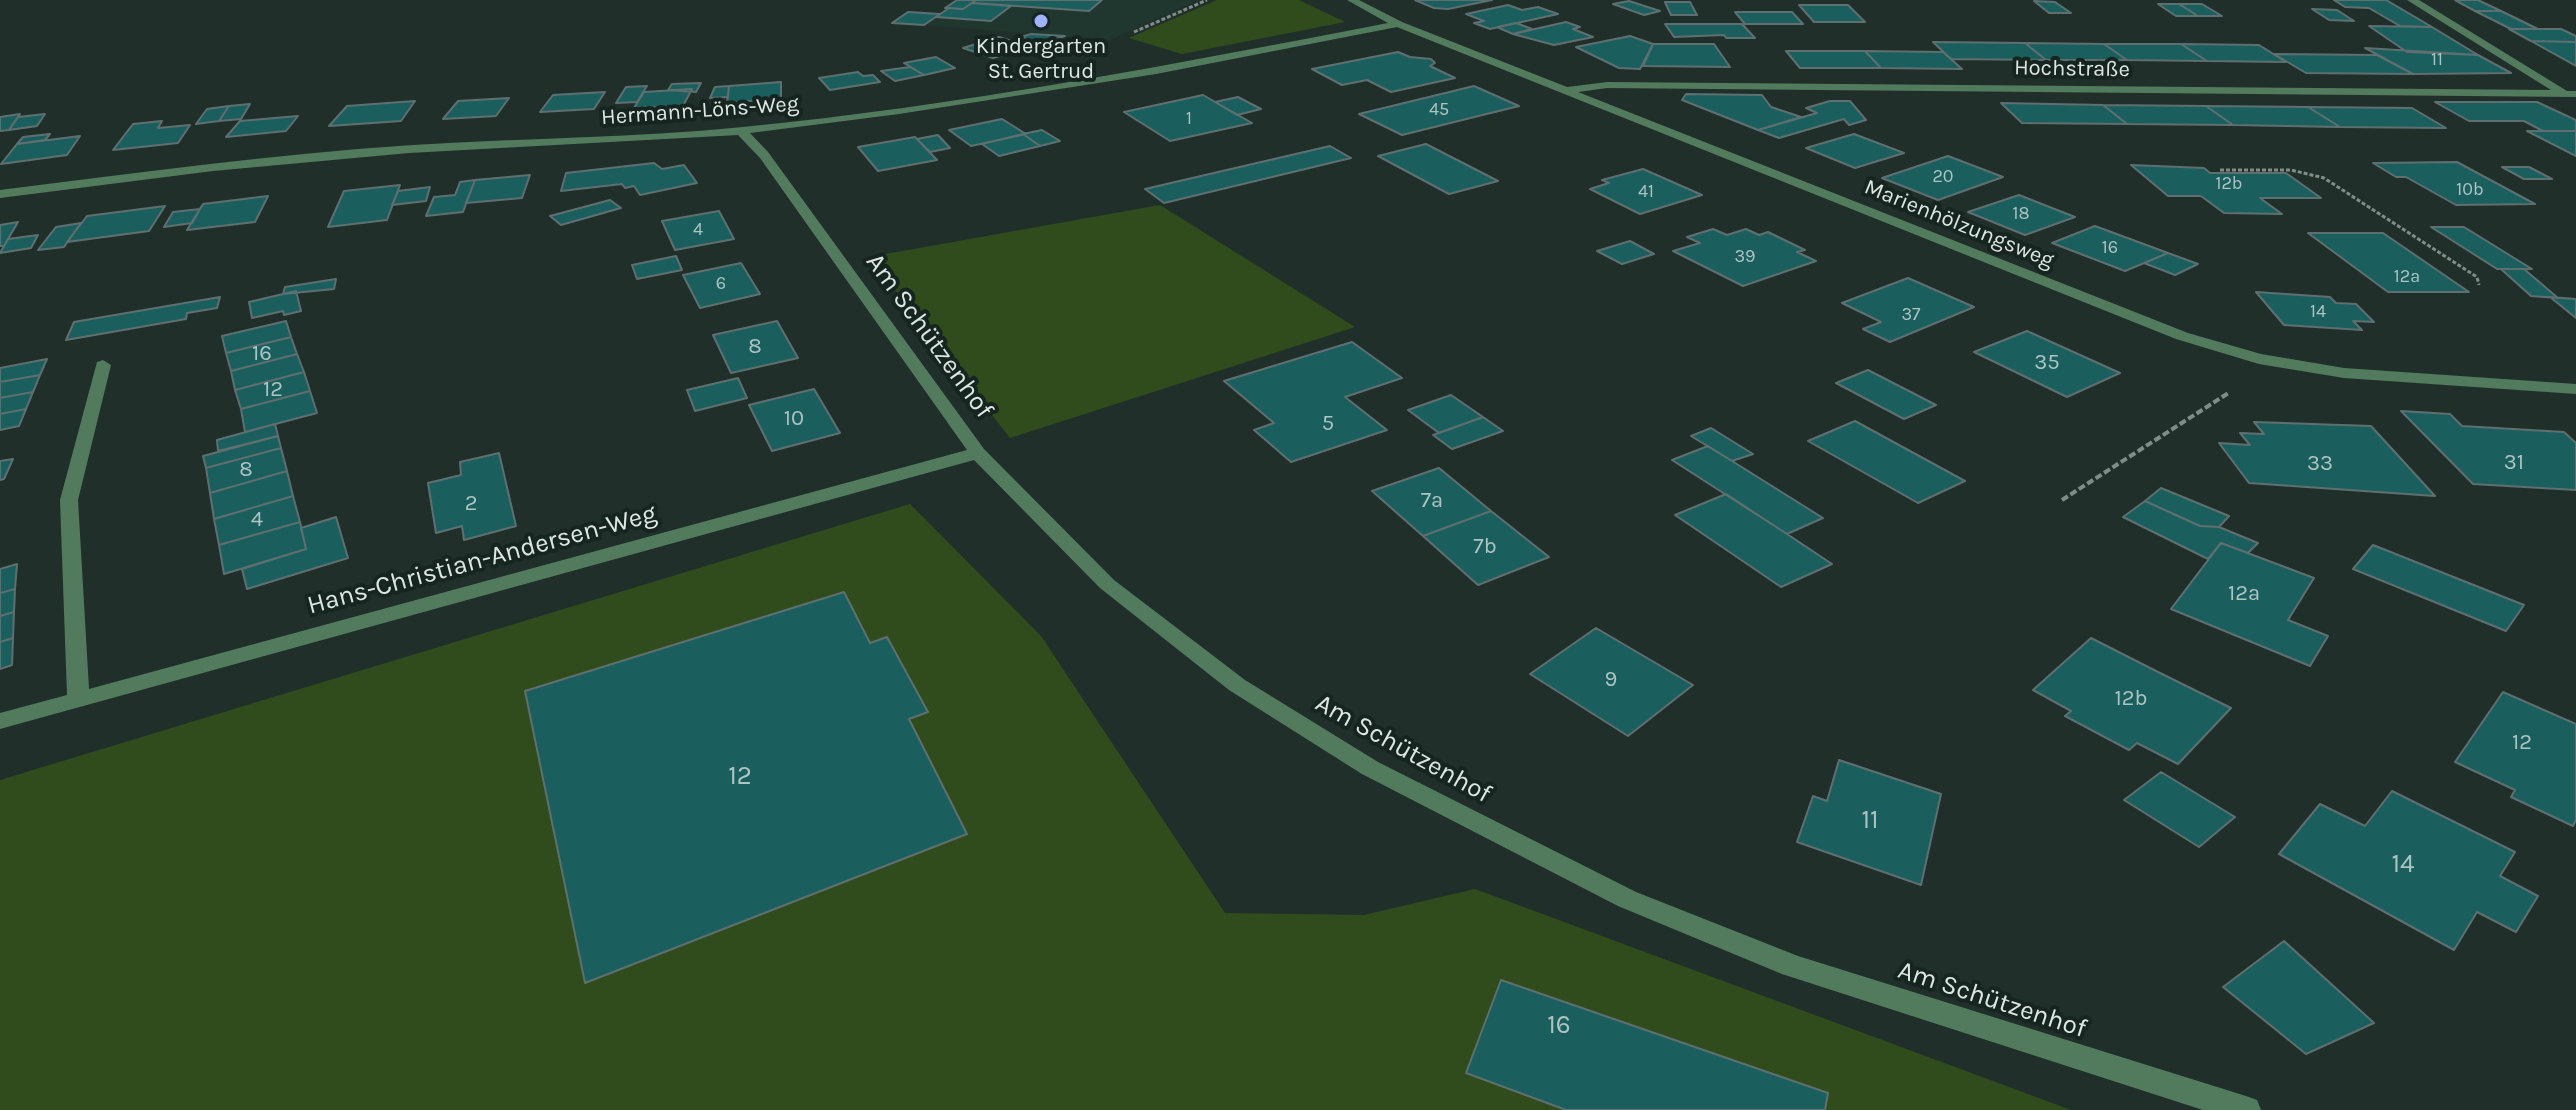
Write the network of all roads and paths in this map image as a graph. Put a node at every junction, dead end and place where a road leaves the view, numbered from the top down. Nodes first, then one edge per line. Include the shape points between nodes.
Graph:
1 (1352, 0) edge
2 (2412, 0) edge
3 (1398, 24) junction
4 (1568, 90) junction
5 (2572, 96) edge
6 (741, 131) junction
7 (2220, 170) dead end
8 (0, 194) edge
9 (2479, 285) dead end
10 (2259, 359) junction
11 (103, 365) dead end
12 (2576, 389) edge
13 (978, 453) junction
14 (2062, 500) dead end
15 (78, 699) junction
16 (0, 721) edge
17 (2246, 1110) edge

1 - 3 street, Marienhölzungsweg
2 - 5 street
3 - 4 street, Marienhölzungsweg
3 - 6 street, Hermann-Löns-Weg via 1156,71
4 - 5 street, Hochstraße via 1607,85
4 - 10 street, Marienhölzungsweg via 2182,336
6 - 8 street, Hermann-Löns-Weg via 409,149
6 - 13 street, Am Schützenhof via 764,155
7 - 9 path via 2291,170 2324,178 2477,277
10 - 12 street, Marienhölzungsweg via 2344,373
10 - 14 path via 2242,384
11 - 15 street via 69,500
13 - 15 street, Hans-Christian-Andersen-Weg
13 - 17 street, Am Schützenhof via 1107,584 1237,685 1370,768 1627,899 1792,966
15 - 16 street, Hans-Christian-Andersen-Weg

